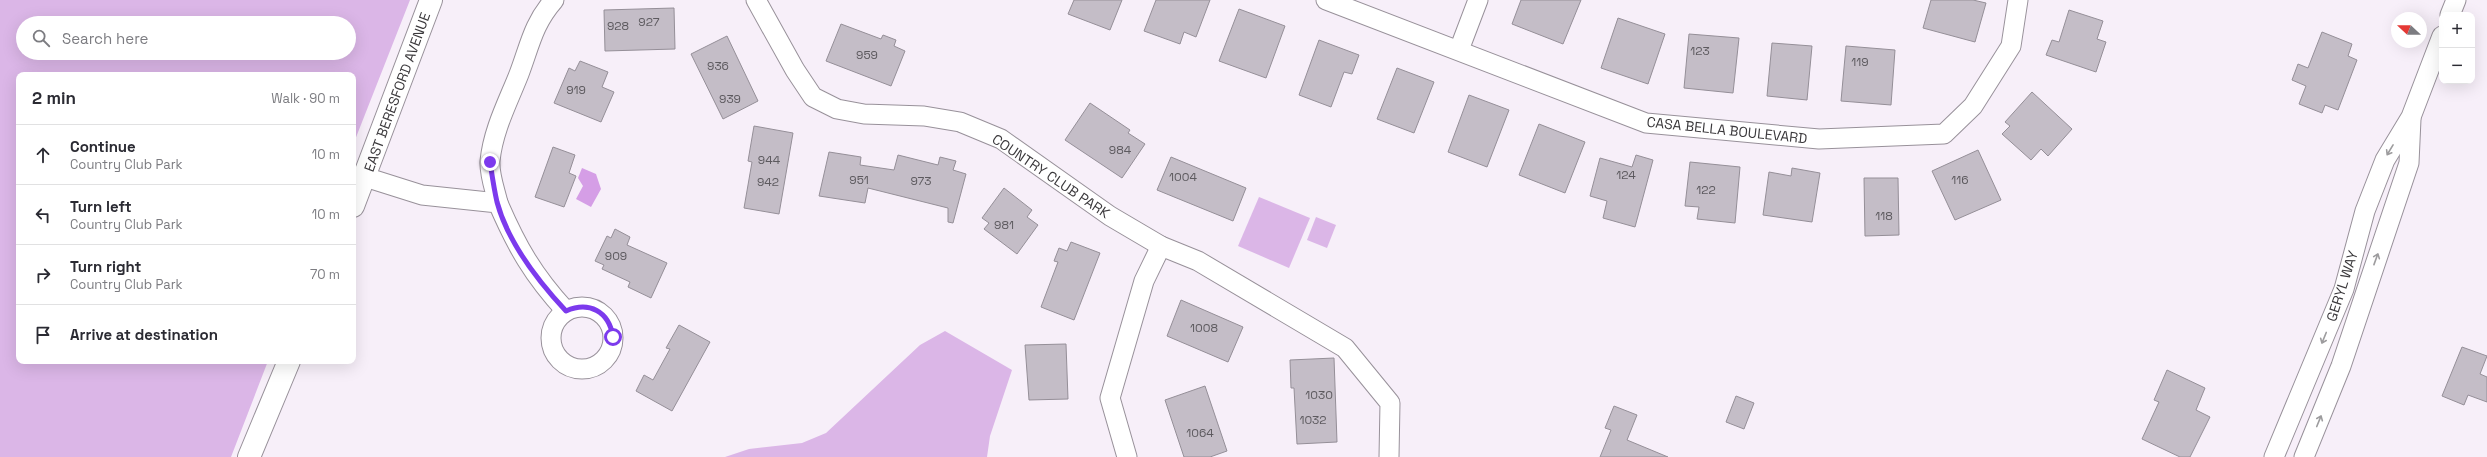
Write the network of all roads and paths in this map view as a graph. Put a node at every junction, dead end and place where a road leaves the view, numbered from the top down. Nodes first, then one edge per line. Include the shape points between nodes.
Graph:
1 (431, 0) edge
2 (554, 0) edge
3 (756, 0) edge
4 (1326, 0) edge
5 (1478, 0) edge
6 (2018, 0) edge
7 (2456, 0) edge
8 (2451, 12) edge
9 (2439, 44) edge
10 (1459, 50) junction
11 (2411, 117) junction
12 (365, 178) junction
13 (356, 199) edge
14 (498, 203) junction
15 (1161, 246) junction
16 (2347, 280) junction
17 (2366, 288) junction
18 (566, 311) dead end
19 (288, 364) edge
20 (249, 457) edge
21 (1127, 457) edge
22 (1389, 457) edge
23 (2274, 457) edge
24 (2304, 457) edge

1 - 12 street, EAST BERESFORD AVENUE
2 - 14 street via 542,13 532,32 520,72 496,132 490,162
3 - 15 street, COUNTRY CLUB PARK via 794,70 813,97 837,108 864,114 924,116 960,122 994,136 1110,216
4 - 10 street, CASA BELLA BOULEVARD
5 - 10 street
6 - 10 street, CASA BELLA BOULEVARD via 2011,46 1973,106 1944,134 1819,139 1646,123
7 - 8 street
9 - 11 street, GERYL WAY
11 -> 16 street, GERYL WAY via 2385,160 2365,211
17 -> 11 street, GERYL WAY via 2409,163
12 - 13 street, EAST BERESFORD AVENUE
12 - 14 street via 422,194
14 - 18 street via 516,246 544,287
15 - 21 street via 1144,281 1110,398
15 - 22 street, COUNTRY CLUB PARK via 1198,261 1345,348 1390,403
16 - 17 street
16 -> 23 street, GERYL WAY
24 -> 17 street, GERYL WAY via 2341,366
19 - 20 street

